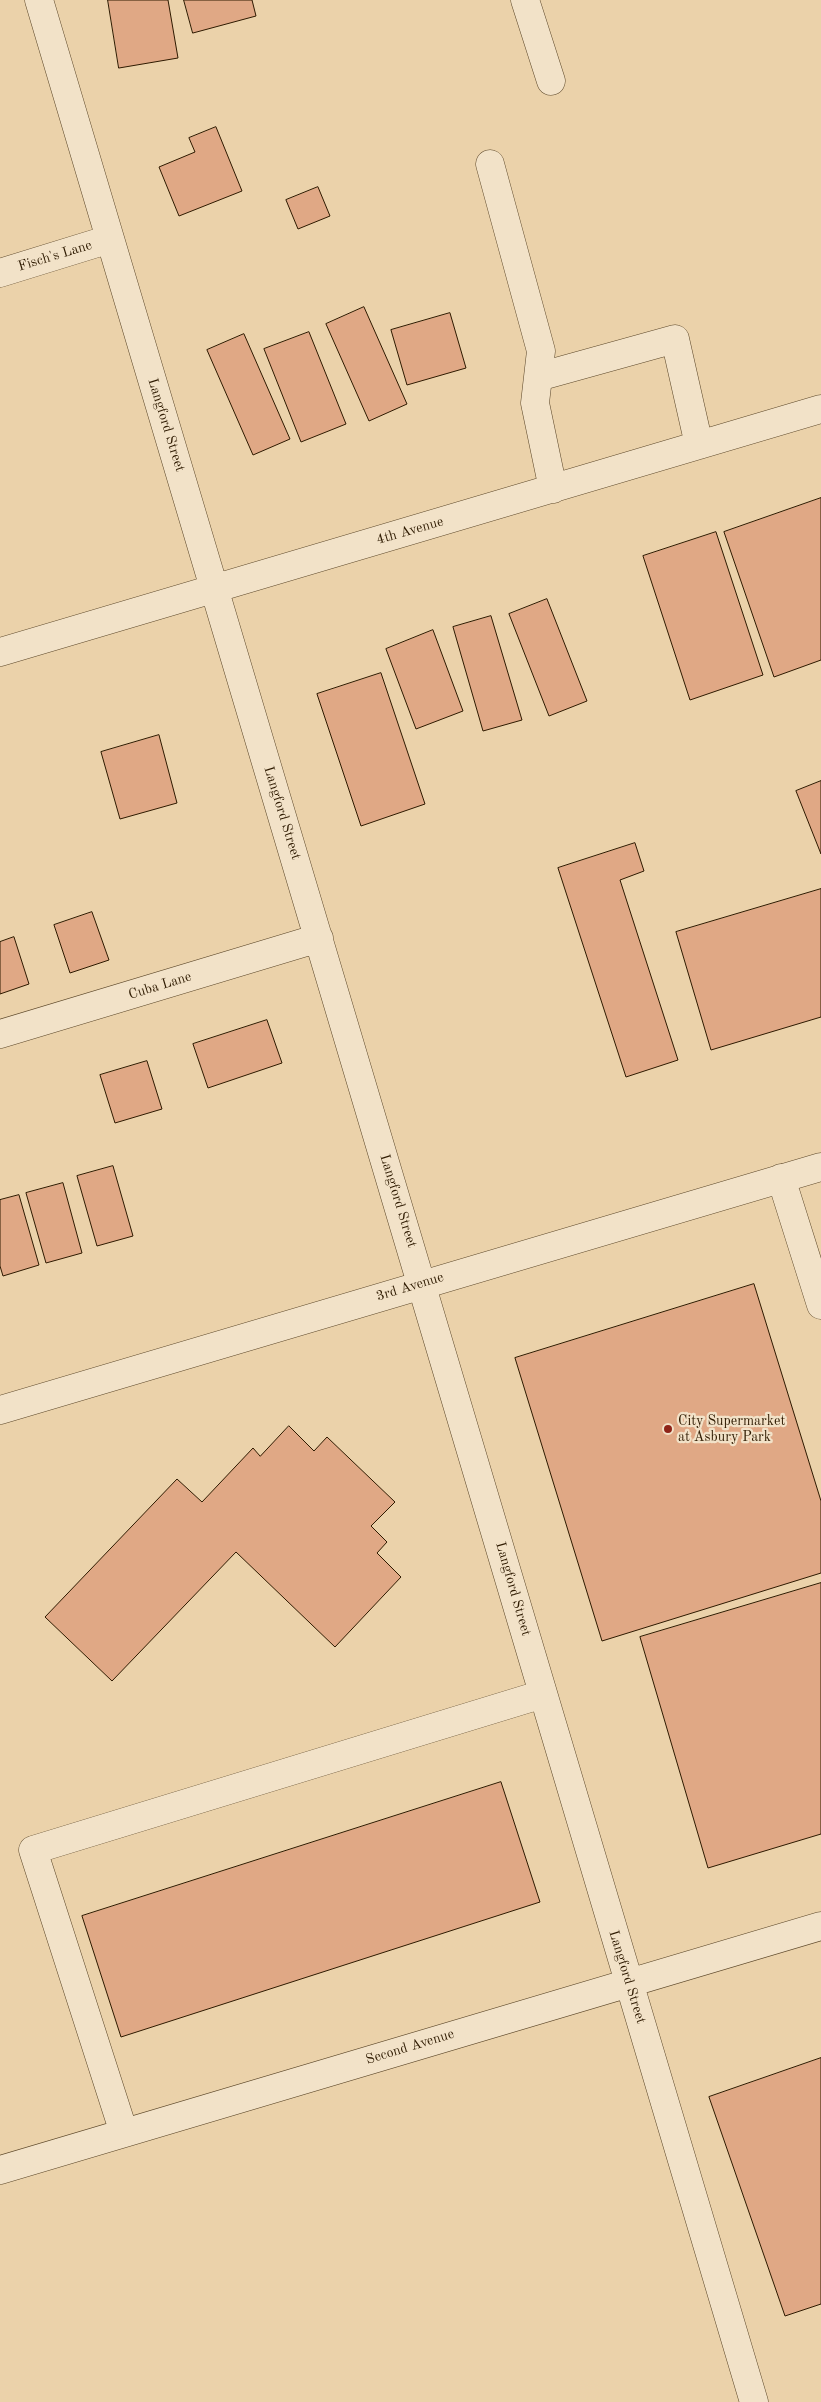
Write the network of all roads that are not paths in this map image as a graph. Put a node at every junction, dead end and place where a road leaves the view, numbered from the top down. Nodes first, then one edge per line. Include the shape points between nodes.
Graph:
1 (39, 0) edge
2 (525, 0) edge
3 (551, 81) dead end
4 (490, 164) dead end
5 (110, 239) junction
6 (0, 273) edge
7 (538, 377) junction
8 (821, 409) edge
9 (699, 445) junction
10 (554, 489) junction
11 (215, 588) junction
12 (0, 652) edge
13 (320, 938) junction
14 (0, 1034) edge
15 (821, 1167) edge
16 (781, 1178) junction
17 (423, 1284) junction
18 (821, 1305) edge
19 (0, 1410) edge
20 (543, 1694) junction
21 (821, 1926) edge
22 (628, 1982) junction
23 (124, 2133) junction
24 (0, 2170) edge
25 (754, 2402) edge

1 - 5 street, Langford Street
2 - 3 street
4 - 7 street via 541,351
5 - 6 street, Fisch's Lane
5 - 11 street, Langford Street
7 - 9 street via 675,339
7 - 10 street via 535,403
8 - 9 street, 4th Avenue
9 - 10 street, 4th Avenue
10 - 11 street, 4th Avenue
11 - 12 street, 4th Avenue
11 - 13 street, Langford Street
13 - 14 street, Cuba Lane
13 - 17 street, Langford Street
15 - 16 street, 3rd Avenue
16 - 17 street, 3rd Avenue
16 - 18 street
17 - 19 street, 3rd Avenue
17 - 20 street, Langford Street
20 - 22 street, Langford Street
20 - 23 street via 33,1850
21 - 22 street, Second Avenue
22 - 23 street, Second Avenue
22 - 25 street, Langford Street
23 - 24 street, Second Avenue

